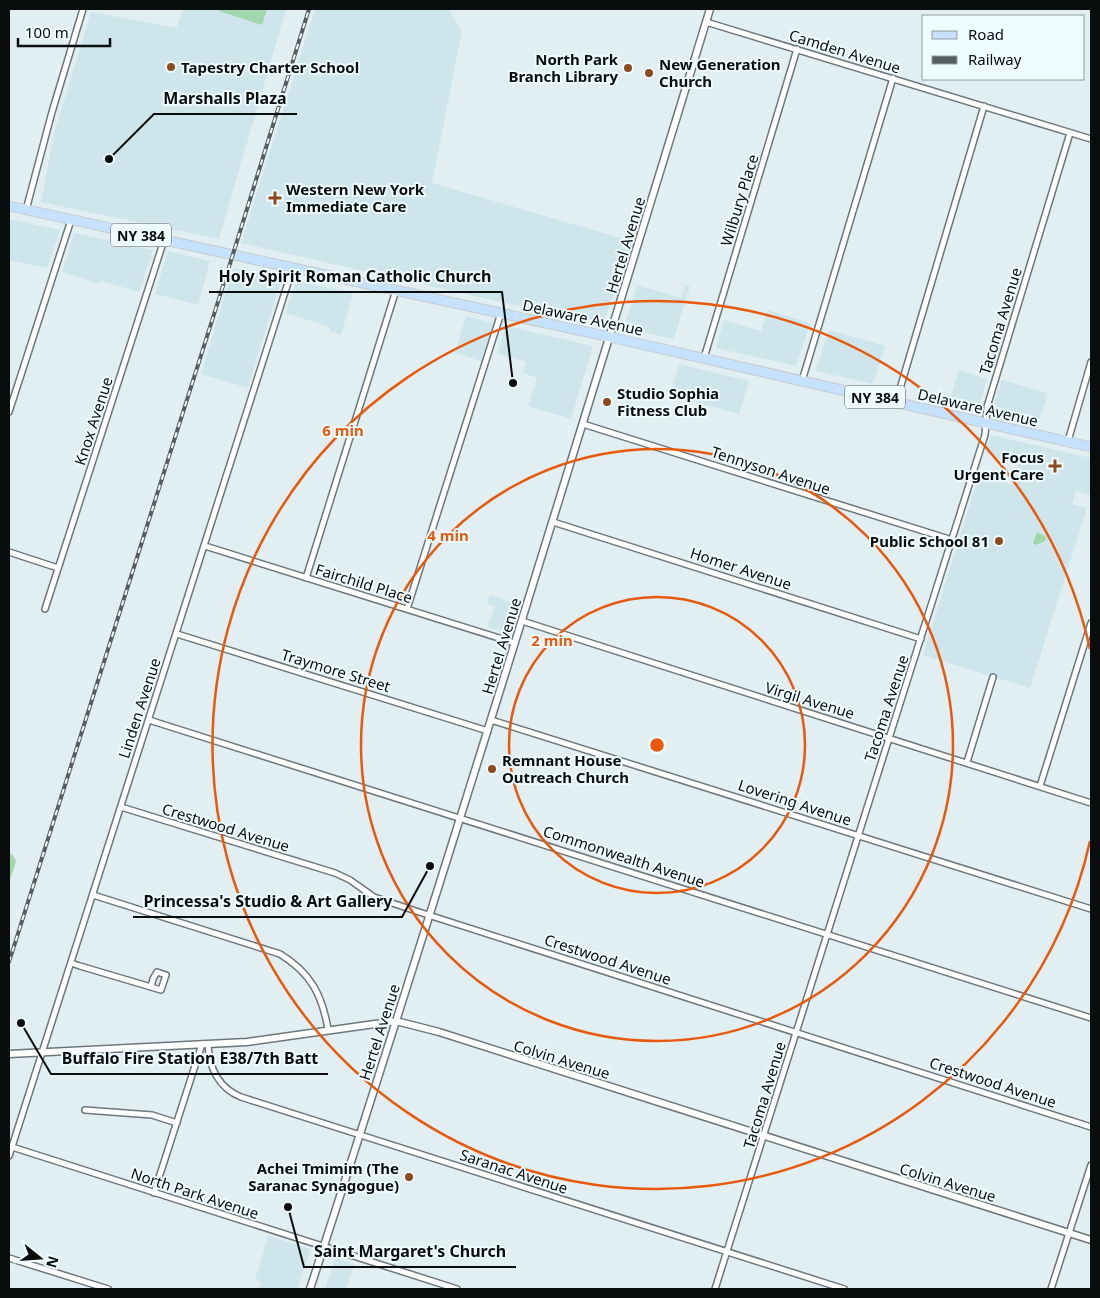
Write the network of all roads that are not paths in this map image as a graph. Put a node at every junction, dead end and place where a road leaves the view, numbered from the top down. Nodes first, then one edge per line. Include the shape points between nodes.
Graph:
1 (83, 9) edge
2 (710, 9) edge
3 (706, 22) junction
4 (797, 49) junction
5 (893, 78) junction
6 (984, 106) junction
7 (1070, 133) junction
8 (1091, 139) edge
9 (9, 206) edge
10 (26, 210) junction
11 (71, 220) junction
12 (164, 240) junction
13 (293, 268) junction
14 (396, 290) junction
15 (500, 313) junction
16 (610, 337) junction
17 (704, 358) junction
18 (1091, 362) edge
19 (802, 381) junction
20 (896, 402) junction
21 (9, 412) edge
22 (986, 422) junction
23 (584, 424) junction
24 (1068, 441) junction
25 (1091, 447) edge
26 (553, 522) junction
27 (952, 540) junction
28 (205, 546) junction
29 (9, 552) edge
30 (58, 568) junction
31 (306, 578) junction
32 (46, 609) dead end
33 (408, 609) junction
34 (522, 621) junction
35 (1091, 623) edge
36 (177, 634) junction
37 (921, 639) junction
38 (515, 643) junction
39 (993, 677) dead end
40 (149, 720) junction
41 (491, 720) junction
42 (488, 731) junction
43 (890, 737) junction
44 (967, 762) junction
45 (1040, 786) junction
46 (1091, 802) edge
47 (121, 807) junction
48 (461, 818) junction
49 (858, 836) junction
50 (93, 895) junction
51 (1091, 909) edge
52 (430, 916) junction
53 (828, 934) junction
54 (71, 963) junction
55 (151, 988) dead end
56 (1091, 1018) edge
57 (396, 1021) junction
58 (328, 1029) junction
59 (797, 1032) junction
60 (205, 1044) junction
61 (43, 1052) junction
62 (9, 1054) edge
63 (85, 1110) dead end
64 (177, 1123) junction
65 (1091, 1127) edge
66 (359, 1135) junction
67 (764, 1136) junction
68 (12, 1147) junction
69 (9, 1156) edge
70 (1091, 1165) edge
71 (154, 1193) junction
72 (1069, 1233) junction
73 (1091, 1240) edge
74 (324, 1247) junction
75 (727, 1252) junction
76 (9, 1258) edge
77 (108, 1289) edge
78 (310, 1289) edge
79 (457, 1289) edge
80 (715, 1289) edge
81 (844, 1289) edge
82 (1051, 1289) edge

1 - 10 street
2 - 3 street, Hertel Avenue
3 - 4 street, Camden Avenue
3 - 16 street, Hertel Avenue
4 - 5 street, Camden Avenue
4 - 17 street, Wilbury Place
5 - 6 street, Camden Avenue
5 - 19 street
6 - 7 street, Camden Avenue
6 - 20 street
7 - 8 street, Camden Avenue
7 - 22 street, Tacoma Avenue via 987,407
9 - 10 main road, Delaware Avenue / NY 384
10 - 11 main road, Delaware Avenue / NY 384
11 - 12 main road, Delaware Avenue / NY 384
11 - 21 street
12 - 13 main road, Delaware Avenue / NY 384
12 - 30 street, Knox Avenue
13 - 14 main road, Delaware Avenue / NY 384
13 - 28 street, Linden Avenue
14 - 15 main road, Delaware Avenue / NY 384
14 - 31 street
15 - 16 main road, Delaware Avenue / NY 384
15 - 33 street
16 - 17 main road, Delaware Avenue / NY 384
16 - 23 street, Hertel Avenue
17 - 19 main road, Delaware Avenue / NY 384
18 - 24 street
19 - 20 main road, Delaware Avenue / NY 384
20 - 22 main road, Delaware Avenue / NY 384
22 - 24 main road, Delaware Avenue / NY 384
22 - 27 street, Tacoma Avenue via 985,435
23 - 26 street, Hertel Avenue
23 - 27 street, Tennyson Avenue
24 - 25 main road, Delaware Avenue / NY 384
26 - 34 street, Hertel Avenue
26 - 37 street, Homer Avenue
27 - 37 street, Tacoma Avenue
28 - 31 street, Fairchild Place
28 - 36 street, Linden Avenue
29 - 30 street
30 - 32 street, Knox Avenue
31 - 33 street, Fairchild Place
33 - 38 street, Fairchild Place
34 - 38 street, Hertel Avenue
34 - 43 street, Virgil Avenue
35 - 45 street
36 - 40 street, Linden Avenue
36 - 42 street, Traymore Street
37 - 43 street, Tacoma Avenue
38 - 41 street, Hertel Avenue
39 - 44 street
40 - 47 street, Linden Avenue
40 - 48 street, Commonwealth Avenue
41 - 42 street, Hertel Avenue
41 - 49 street, Lovering Avenue
42 - 48 street, Hertel Avenue
43 - 44 street, Virgil Avenue
43 - 49 street, Tacoma Avenue
44 - 45 street, Virgil Avenue
45 - 46 street, Virgil Avenue
47 - 50 street, Linden Avenue
47 - 52 street, Crestwood Avenue via 335,874 374,897
48 - 52 street, Hertel Avenue
48 - 53 street, Commonwealth Avenue
49 - 51 street, Lovering Avenue
49 - 53 street, Tacoma Avenue
50 - 54 street, Linden Avenue
50 - 58 street via 280,954 297,966 314,985 322,1001
52 - 57 street, Hertel Avenue
52 - 59 street, Crestwood Avenue
53 - 56 street, Commonwealth Avenue
53 - 59 street, Tacoma Avenue
54 - 55 street
54 - 61 street, Linden Avenue
57 - 58 street, Colvin Avenue
57 - 66 street, Hertel Avenue
57 - 67 street, Colvin Avenue
58 - 60 street, Colvin Avenue via 248,1042
59 - 65 street, Crestwood Avenue
59 - 67 street, Tacoma Avenue
60 - 61 street, Colvin Avenue
60 - 64 street
60 - 66 street, Saranac Avenue via 215,1074 233,1093
61 - 62 street, Colvin Avenue
61 - 68 street, Linden Avenue
63 - 64 street via 152,1115
64 - 71 street
66 - 74 street, Hertel Avenue
66 - 75 street, Saranac Avenue
67 - 72 street, Colvin Avenue
67 - 75 street, Tacoma Avenue
68 - 69 street, Linden Avenue
68 - 71 street, North Park Avenue
70 - 72 street
71 - 74 street, North Park Avenue
72 - 73 street, Colvin Avenue
72 - 82 street
74 - 78 street, Hertel Avenue
74 - 79 street, North Park Avenue
75 - 80 street, Tacoma Avenue
75 - 81 street, Saranac Avenue
76 - 77 street

